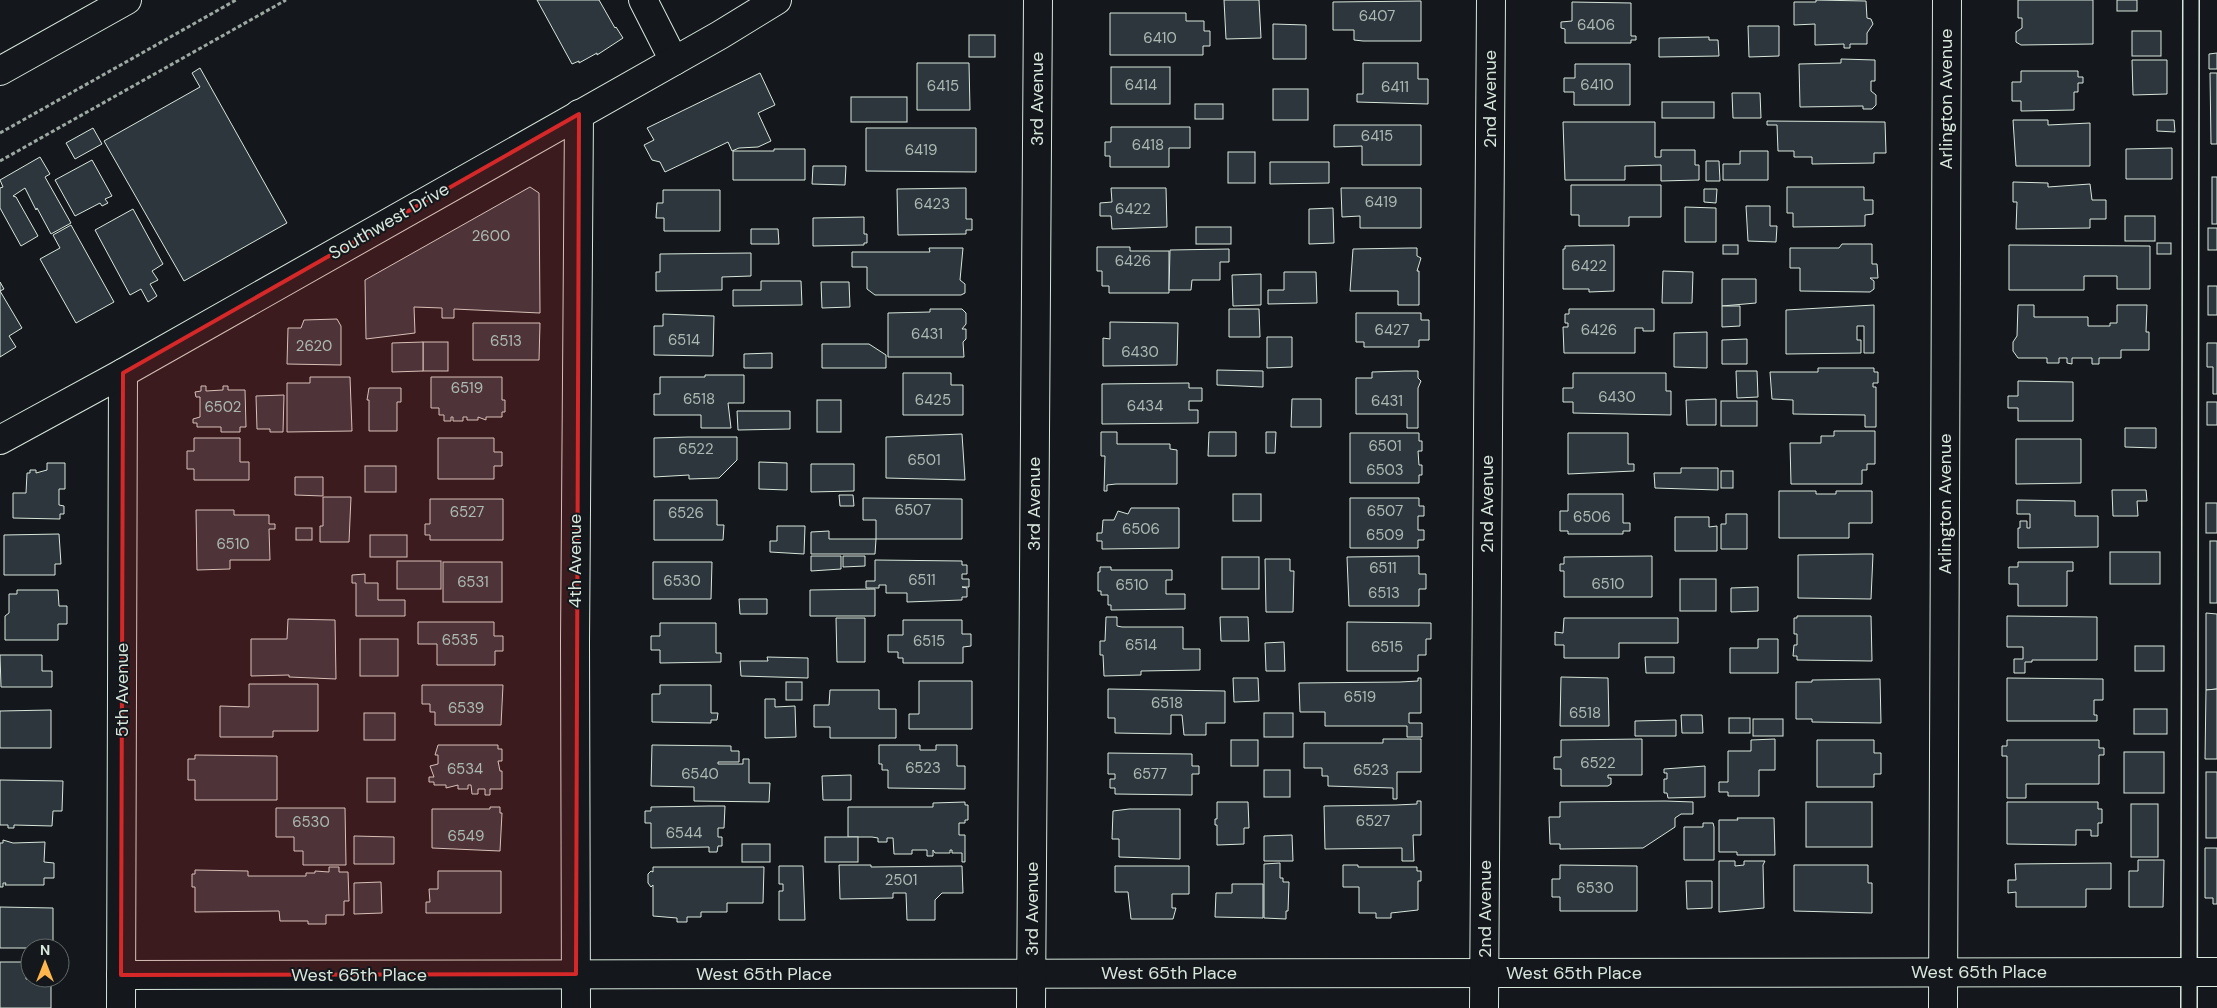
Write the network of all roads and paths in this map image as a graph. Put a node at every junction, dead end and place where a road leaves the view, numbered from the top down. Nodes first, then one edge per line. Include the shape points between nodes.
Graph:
1 (127, 0) edge
2 (236, 0) edge
3 (286, 0) edge
4 (643, 0) edge
5 (777, 0) edge
6 (1038, 0) edge
7 (1490, 0) edge
8 (1947, 0) edge
9 (2191, 0) edge
10 (674, 61) junction
11 (0, 71) edge
12 (578, 114) junction
13 (0, 133) edge
14 (0, 161) edge
15 (123, 373) junction
16 (0, 440) edge
17 (1943, 972) junction
18 (2190, 972) junction
19 (2217, 972) edge
20 (1484, 973) junction
21 (576, 974) junction
22 (1031, 974) junction
23 (121, 975) junction
24 (121, 1008) edge
25 (576, 1008) edge
26 (1031, 1008) edge
27 (1484, 1008) edge
28 (1943, 1008) edge
29 (2189, 1008) edge

1 - 11 street
2 - 13 path
3 - 14 path
4 - 10 street
5 - 10 street, Southwest Drive
6 - 22 street, 3rd Avenue
7 - 20 street, 2nd Avenue
8 - 17 street, Arlington Avenue
9 - 18 lane
10 - 12 street, Southwest Drive
12 - 15 street, Southwest Drive
12 - 21 street, 4th Avenue
15 - 16 street, Southwest Drive
15 - 23 street, 5th Avenue
17 - 18 street, West 65th Place
17 - 20 street, West 65th Place
17 - 28 street, Arlington Avenue
18 - 19 street, West 65th Place
18 - 29 lane
20 - 22 street, West 65th Place
20 - 27 street, 2nd Avenue
21 - 22 street, West 65th Place
21 - 23 street, West 65th Place
21 - 25 street, 4th Avenue
22 - 26 street, 3rd Avenue
23 - 24 street, 5th Avenue

